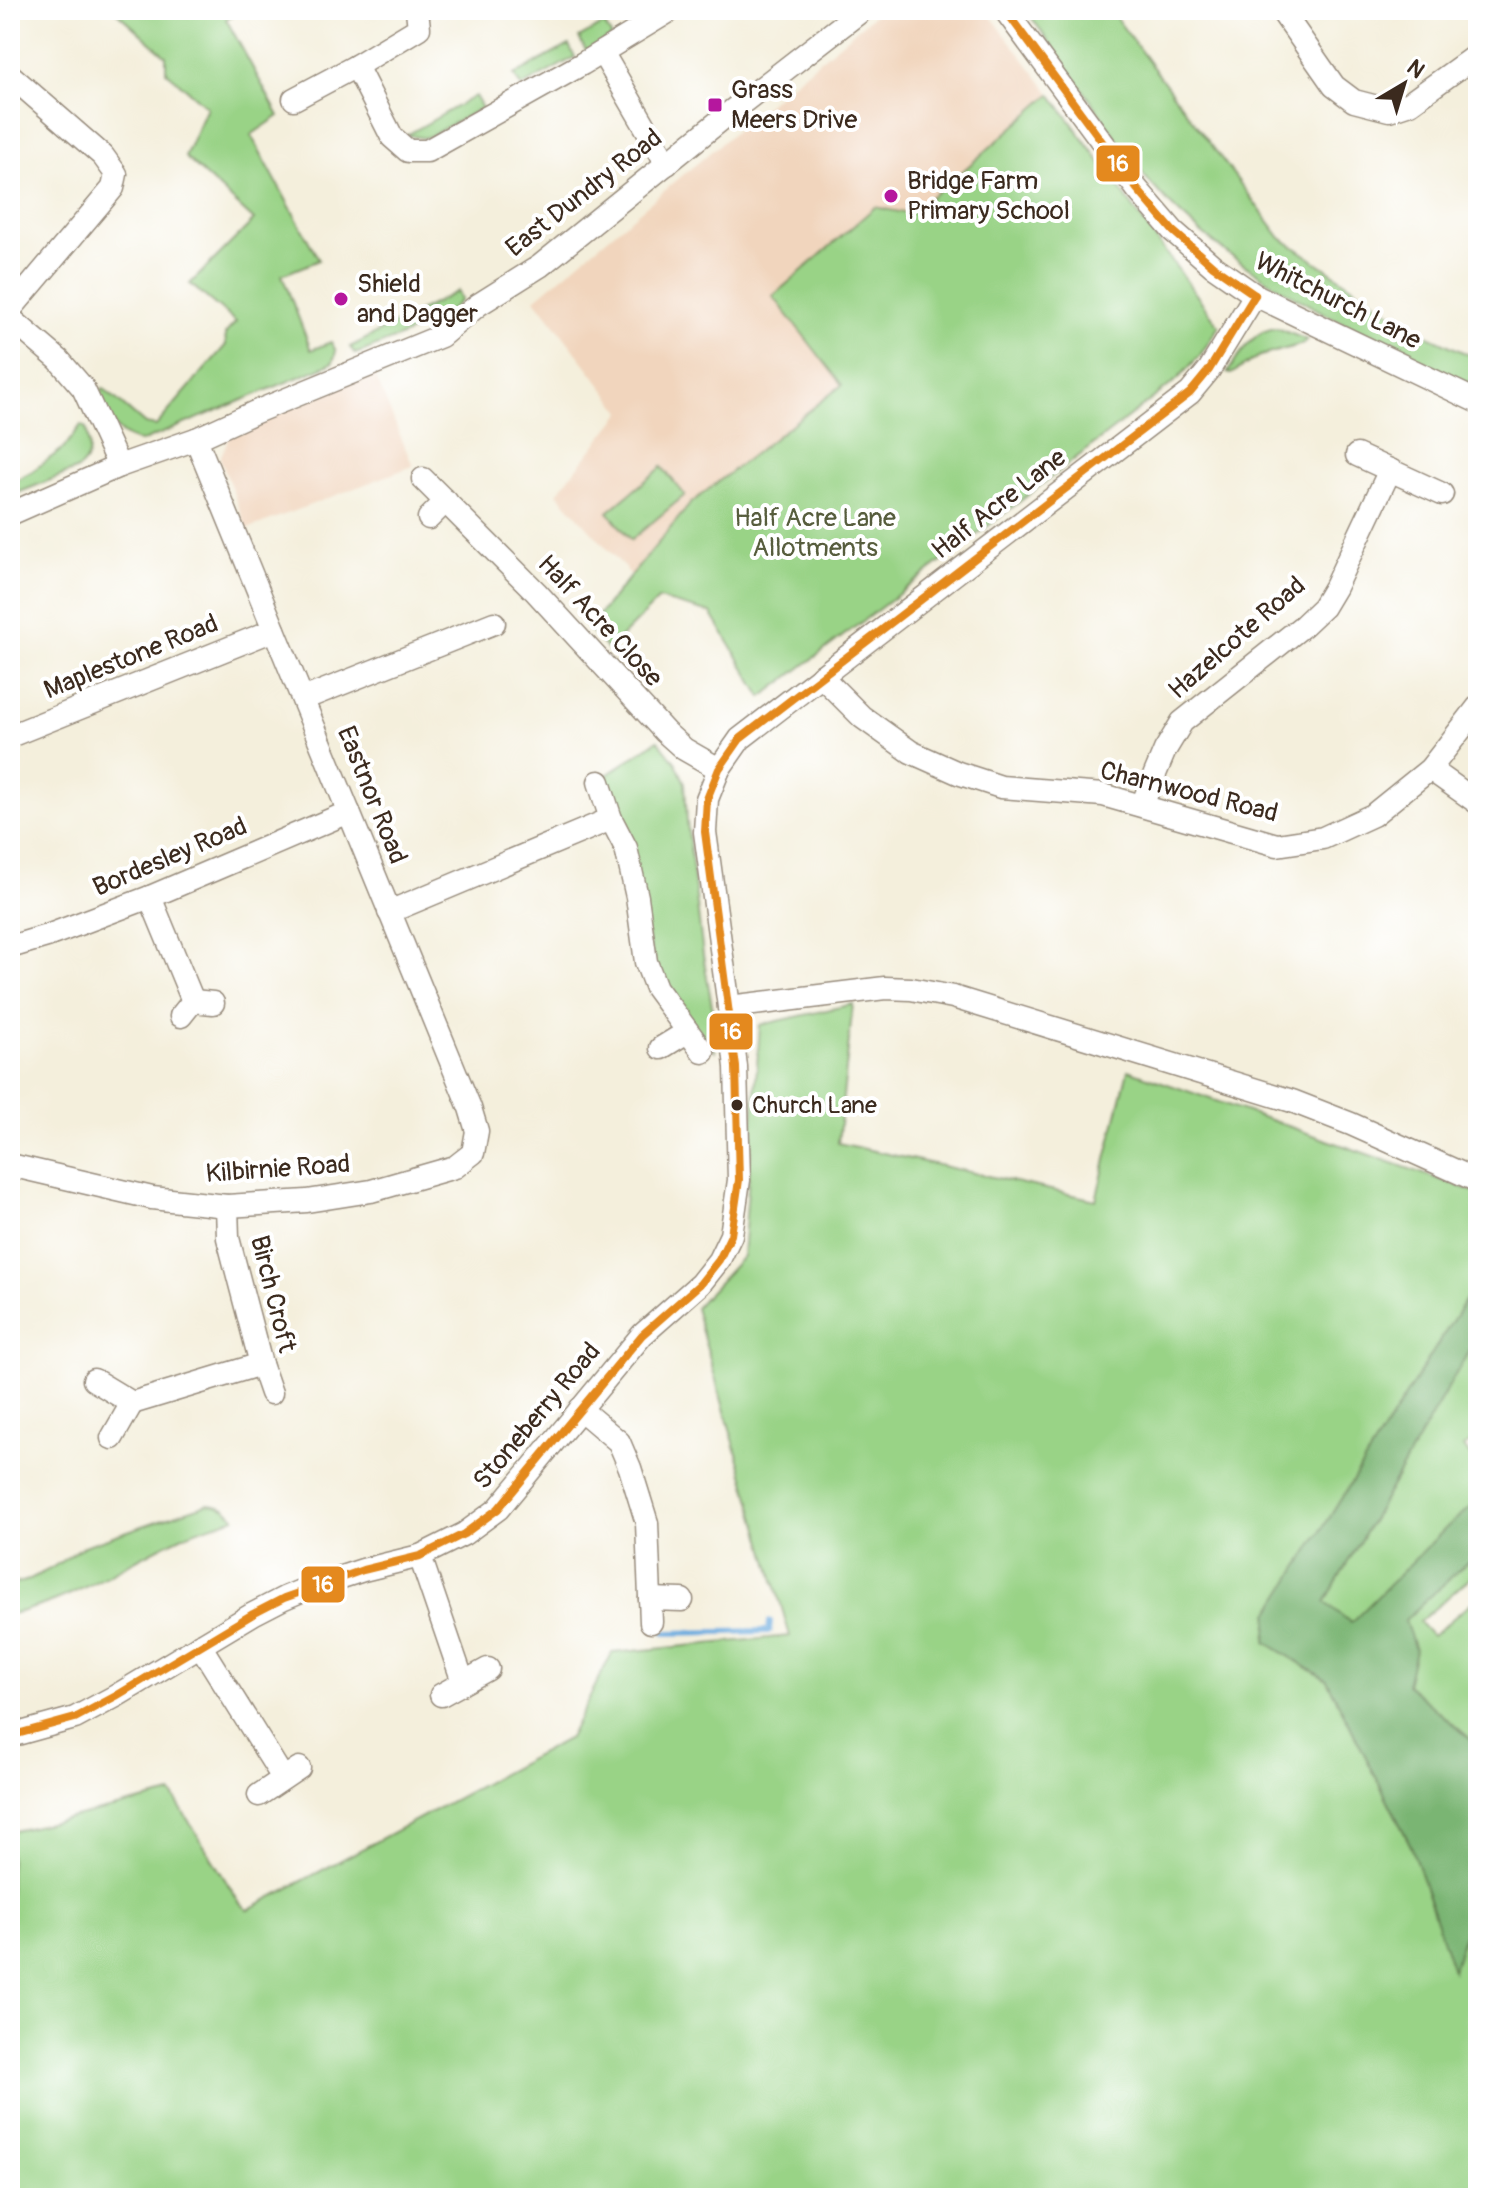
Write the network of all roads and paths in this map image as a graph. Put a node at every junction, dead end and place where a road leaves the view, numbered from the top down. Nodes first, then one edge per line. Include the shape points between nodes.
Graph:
1 (417, 10) edge
2 (671, 10) edge
3 (862, 10) edge
4 (1005, 10) edge
5 (1281, 10) edge
6 (602, 52) junction
7 (1478, 54) edge
8 (356, 66) junction
9 (10, 75) edge
10 (294, 99) dead end
11 (667, 164) junction
12 (1255, 295) junction
13 (10, 310) edge
14 (10, 318) edge
15 (1478, 402) edge
16 (196, 439) junction
17 (1357, 455) dead end
18 (119, 466) junction
19 (1390, 470) junction
20 (423, 479) dead end
21 (1442, 494) dead end
22 (446, 501) junction
23 (10, 514) edge
24 (429, 518) dead end
25 (494, 623) dead end
26 (274, 630) junction
27 (821, 676) junction
28 (303, 699) junction
29 (1478, 707) edge
30 (10, 736) edge
31 (719, 769) junction
32 (1430, 769) junction
33 (599, 782) dead end
34 (1478, 803) edge
35 (1142, 805) junction
36 (349, 812) junction
37 (611, 819) junction
38 (150, 897) junction
39 (389, 912) junction
40 (10, 947) edge
41 (196, 1007) dead end
42 (729, 1007) junction
43 (687, 1032) junction
44 (661, 1048) dead end
45 (703, 1052) dead end
46 (10, 1165) edge
47 (455, 1167) joint
48 (1478, 1181) edge
49 (227, 1206) junction
50 (261, 1364) junction
51 (94, 1380) dead end
52 (271, 1393) dead end
53 (132, 1403) junction
54 (580, 1409) junction
55 (112, 1438) dead end
56 (420, 1556) junction
57 (650, 1599) junction
58 (682, 1600) dead end
59 (651, 1622) dead end
60 (200, 1645) junction
61 (488, 1669) dead end
62 (463, 1682) junction
63 (441, 1695) dead end
64 (10, 1736) edge
65 (259, 1795) dead end

1 - 8 street via 419,28
2 - 6 street
3 - 11 street, East Dundry Road
4 - 12 street, Whitchurch Lane via 1173,231
5 - 7 street via 1334,86 1354,101 1389,110 1410,103
6 - 8 street via 427,151 408,151 392,137
6 - 11 street
8 - 10 street
9 - 13 street via 103,156 116,174 113,188
11 - 16 street, East Dundry Road via 540,266 441,336
12 - 15 street, Whitchurch Lane
12 - 27 street, Half Acre Lane via 1190,393
14 - 18 street via 83,388
16 - 18 street, East Dundry Road
16 - 26 street, Eastnor Road
17 - 19 street
18 - 23 street, East Dundry Road
19 - 21 street
19 - 35 street, Hazelcote Road via 1323,607 1182,722
20 - 22 street, Half Acre Close
22 - 24 street
22 - 31 street, Half Acre Close via 665,732
25 - 28 street via 441,633
26 - 28 street, Eastnor Road
26 - 30 street, Maplestone Road
27 - 31 street, Half Acre Lane via 740,739
27 - 35 street, Charnwood Road via 862,717 911,752 958,773 1001,787 1103,795
28 - 36 street, Eastnor Road
29 - 32 street, Charnwood Road
31 - 42 street via 707,799 705,832
32 - 34 street
32 - 35 street, Charnwood Road via 1373,815 1323,838 1277,845
33 - 37 street
36 - 38 street, Bordesley Road
36 - 39 street, Eastnor Road
37 - 39 street
37 - 43 street via 626,848 646,962 656,988
38 - 40 street, Bordesley Road
38 - 41 street
39 - 47 street, Eastnor Road via 477,1131 473,1153
42 - 48 street via 885,988 953,997 1292,1101
42 - 54 street, Stoneberry Road via 739,1180 731,1235 700,1284 642,1335
43 - 44 street
43 - 45 street
46 - 49 street, Kilbirnie Road via 152,1198
47 - 49 street, Kilbirnie Road via 371,1191
49 - 50 street, Birch Croft via 228,1238
50 - 52 street, Birch Croft
50 - 53 street
51 - 53 street
53 - 55 street
54 - 56 street, Stoneberry Road via 498,1509
54 - 57 street via 619,1442 630,1468 647,1523
56 - 60 street, Stoneberry Road via 308,1588
56 - 62 street
57 - 58 street
57 - 59 street
60 - 64 street, Stoneberry Road via 75,1718
60 - 65 street via 291,1773
61 - 62 street
62 - 63 street

